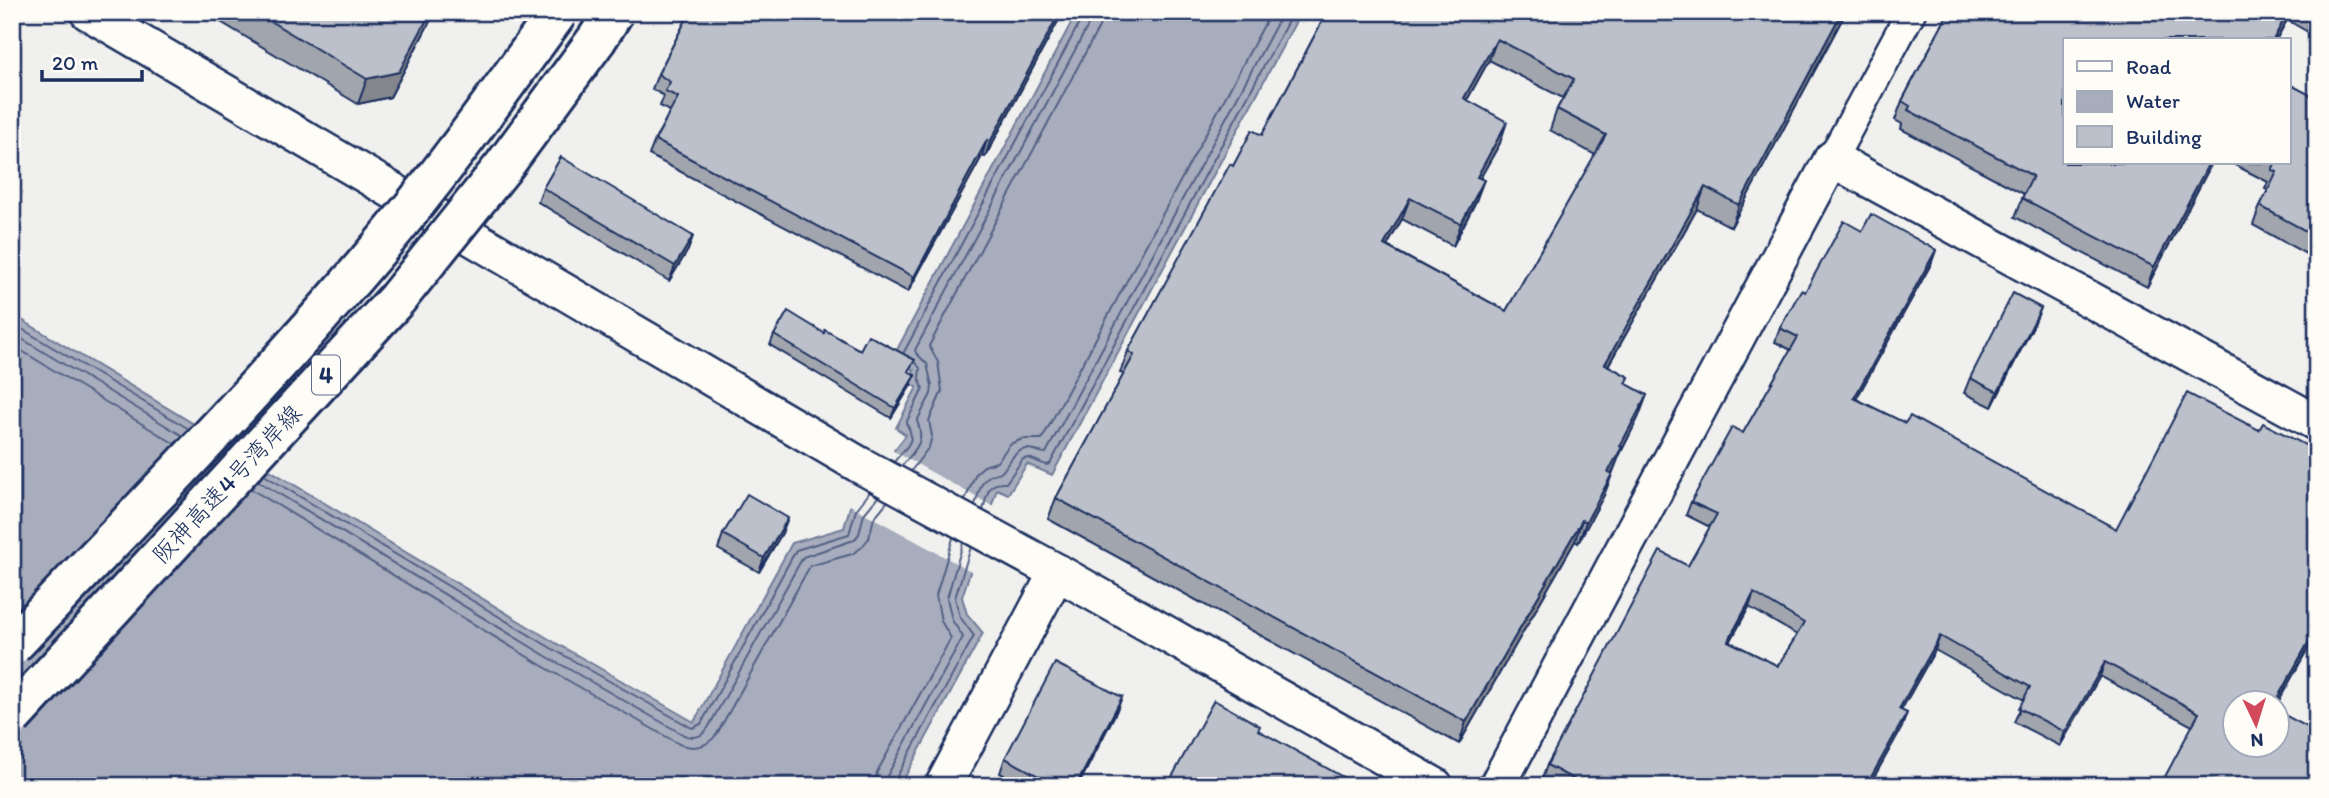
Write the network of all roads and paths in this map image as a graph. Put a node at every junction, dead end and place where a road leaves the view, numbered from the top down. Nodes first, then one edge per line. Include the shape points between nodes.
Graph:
1 (88, 12) edge
2 (558, 12) edge
3 (614, 12) edge
4 (1911, 12) edge
5 (1832, 159) junction
6 (2317, 423) edge
7 (1057, 572) junction
8 (12, 646) edge
9 (12, 717) edge
10 (943, 786) edge
11 (1435, 786) edge
12 (1497, 786) edge

1 - 7 street via 858,464
2 - 8 highway, 阪神高速4号湾岸線 / 4, bridge via 469,134 361,269
3 - 9 highway, 阪神高速4号湾岸線 / 4, bridge via 503,167 397,299
4 - 5 street
5 - 6 street
5 - 12 street
7 - 10 street
7 - 11 street

